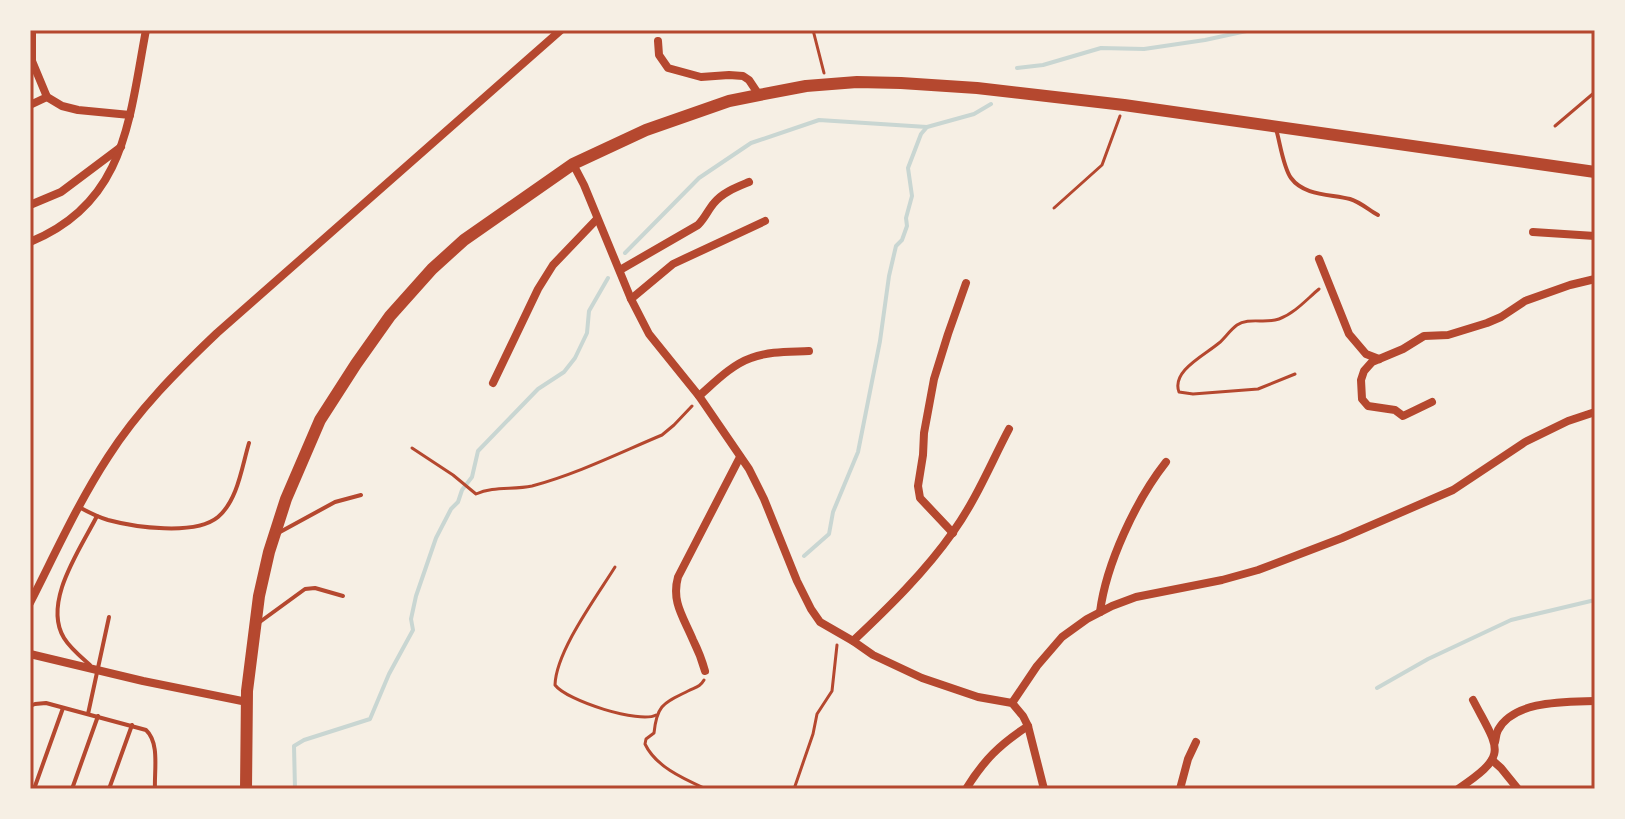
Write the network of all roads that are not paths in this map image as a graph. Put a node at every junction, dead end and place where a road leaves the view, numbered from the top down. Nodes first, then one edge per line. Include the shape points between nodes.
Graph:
1 (32, 30) edge
2 (146, 30) edge
3 (561, 30) edge
4 (658, 41) dead end
5 (759, 95) junction
6 (47, 97) junction
7 (30, 105) edge
8 (130, 115) junction
9 (1275, 126) junction
10 (122, 147) junction
11 (573, 164) junction
12 (1595, 172) edge
13 (749, 182) dead end
14 (30, 205) edge
15 (1378, 215) dead end
16 (597, 219) junction
17 (765, 221) dead end
18 (1533, 232) dead end
19 (1595, 236) edge
20 (30, 242) edge
21 (1319, 259) dead end
22 (620, 270) junction
23 (1595, 279) edge
24 (966, 283) dead end
25 (631, 299) junction
26 (809, 351) dead end
27 (1379, 359) junction
28 (493, 383) dead end
29 (699, 396) junction
30 (1432, 402) dead end
31 (1595, 412) edge
32 (1009, 429) dead end
33 (249, 443) dead end
34 (740, 457) junction
35 (1166, 462) dead end
36 (361, 495) dead end
37 (79, 507) junction
38 (97, 516) junction
39 (953, 533) junction
40 (274, 536) junction
41 (343, 596) dead end
42 (30, 603) edge
43 (1100, 612) junction
44 (109, 617) dead end
45 (255, 626) junction
46 (849, 639) junction
47 (30, 654) edge
48 (97, 670) junction
49 (705, 671) road end
50 (1473, 700) dead end
51 (1595, 701) edge
52 (247, 702) junction
53 (1012, 703) junction
54 (30, 706) edge
55 (63, 708) junction
56 (88, 714) junction
57 (98, 716) junction
58 (132, 725) junction
59 (1028, 726) junction
60 (1196, 742) dead end
61 (1495, 742) junction
62 (1492, 760) junction
63 (34, 789) edge
64 (72, 789) edge
65 (109, 789) edge
66 (153, 789) edge
67 (246, 789) edge
68 (966, 789) edge
69 (1044, 789) edge
70 (1180, 789) edge
71 (1458, 789) edge
72 (1518, 789) edge

1 - 6 street via 32,61
2 - 8 street
3 - 37 street via 179,369 108,456
4 - 5 street via 668,68 701,77 743,76
5 - 9 main road via 857,82 962,87
5 - 11 main road via 646,130
6 - 7 street
6 - 8 street via 78,110
8 - 10 street
9 - 12 main road
9 - 15 lane via 1286,168 1300,186 1352,200
10 - 14 street via 61,192
10 - 20 street via 91,201
11 - 16 street
11 - 40 main road via 464,240 390,316 320,420
13 - 22 street via 727,191 698,225
16 - 22 street
16 - 28 street via 553,265
17 - 25 street via 673,264
18 - 19 street
21 - 27 street via 1349,334 1366,354
22 - 25 street
23 - 27 street via 1525,301 1487,323 1419,338
24 - 39 street via 934,379 918,486 920,498
25 - 29 street via 649,334
26 - 29 street via 748,359
27 - 30 street via 1361,380 1368,406 1403,416
29 - 34 street
31 - 43 street via 1525,442 1453,490 1342,538 1258,570 1136,597
32 - 39 street
33 - 38 lane via 234,494 209,522 188,528 149,527
34 - 46 street via 811,609 820,622
34 - 49 street via 676,585 676,606
35 - 43 street via 1131,516
36 - 40 lane via 335,502
37 - 38 lane
37 - 42 street
38 - 48 lane via 56,605 63,636
39 - 46 street via 895,601
40 - 45 main road
41 - 45 lane via 305,589
43 - 53 street via 1062,637
44 - 48 lane
45 - 52 main road
46 - 53 street via 922,678
47 - 48 street
48 - 52 street
48 - 56 lane
50 - 61 street
51 - 61 street via 1542,704 1521,711 1499,728
52 - 67 main road
53 - 59 street
54 - 55 lane
55 - 56 lane
55 - 63 lane
56 - 57 lane
57 - 58 lane
57 - 64 lane
58 - 65 lane
58 - 66 lane via 151,735
59 - 68 street via 999,747
59 - 69 street
60 - 70 street
61 - 62 street
62 - 71 street
62 - 72 street

